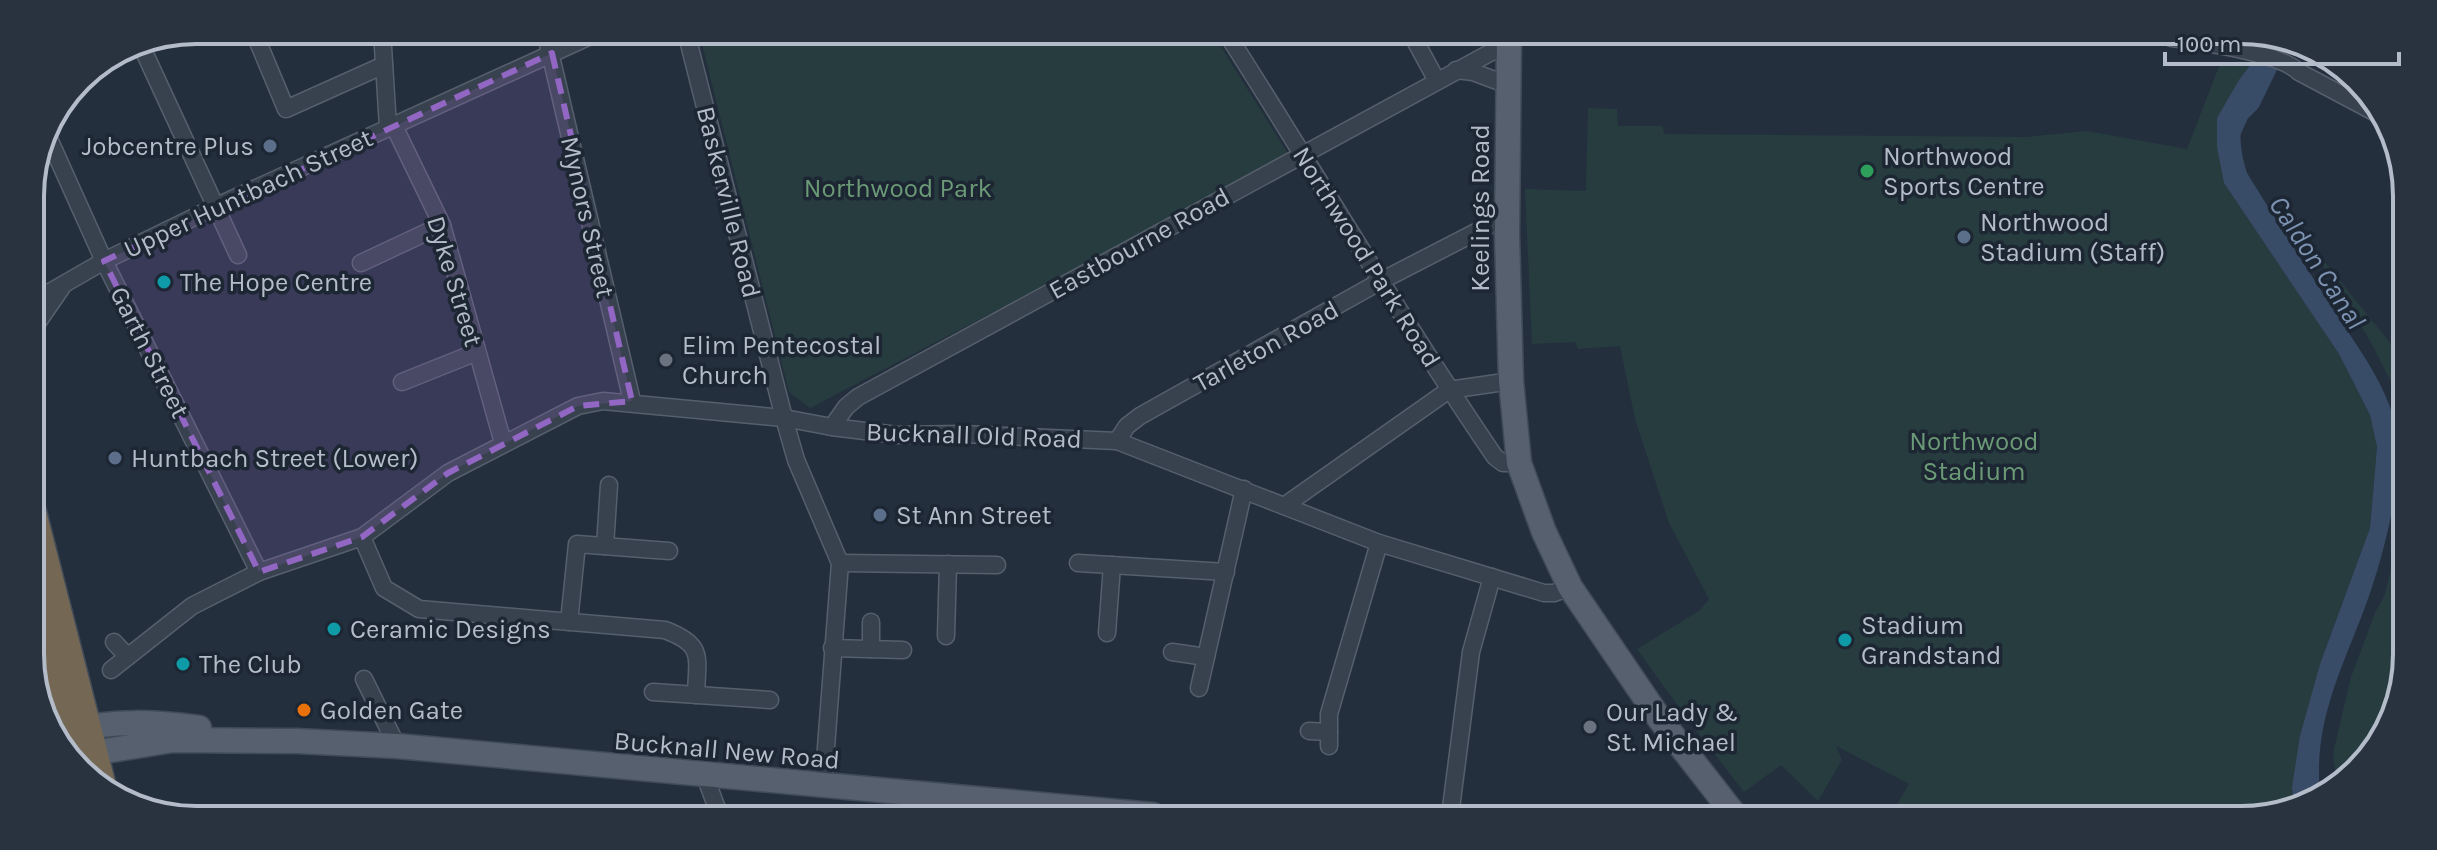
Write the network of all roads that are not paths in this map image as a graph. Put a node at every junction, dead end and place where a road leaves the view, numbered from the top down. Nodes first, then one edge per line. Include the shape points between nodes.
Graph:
1 (259, 44) edge
2 (383, 44) edge
3 (549, 44) edge
4 (572, 44) edge
5 (689, 44) edge
6 (1233, 44) edge
7 (1417, 44) edge
8 (1501, 44) edge
9 (1508, 44) edge
10 (2202, 44) edge
11 (145, 53) edge
12 (552, 53) junction
13 (384, 65) junction
14 (1468, 67) junction
15 (1437, 81) junction
16 (1508, 85) junction
17 (2362, 106) edge
18 (391, 126) junction
19 (53, 147) edge
20 (1303, 153) junction
21 (217, 206) junction
22 (1507, 216) junction
23 (442, 225) junction
24 (238, 255) dead end
25 (104, 261) junction
26 (361, 263) dead end
27 (65, 282) junction
28 (1379, 282) junction
29 (44, 295) edge
30 (44, 313) edge
31 (477, 352) junction
32 (1511, 381) junction
33 (402, 382) dead end
34 (1449, 390) junction
35 (632, 401) junction
36 (784, 418) junction
37 (832, 427) junction
38 (1117, 441) junction
39 (503, 443) junction
40 (1519, 463) junction
41 (609, 485) dead end
42 (1244, 489) junction
43 (1284, 506) junction
44 (362, 537) junction
45 (1379, 543) junction
46 (605, 546) junction
47 (669, 551) dead end
48 (44, 560) edge
49 (840, 563) junction
50 (1078, 563) dead end
51 (948, 564) junction
52 (997, 565) dead end
53 (1112, 565) junction
54 (259, 572) junction
55 (1226, 572) junction
56 (1492, 577) junction
57 (1570, 587) junction
58 (569, 622) junction
59 (871, 622) dead end
60 (1107, 633) dead end
61 (946, 636) dead end
62 (114, 642) dead end
63 (832, 648) junction
64 (871, 649) junction
65 (903, 650) dead end
66 (1172, 652) dead end
67 (127, 656) junction
68 (1206, 657) junction
69 (44, 660) edge
70 (111, 670) dead end
71 (364, 679) dead end
72 (1199, 688) dead end
73 (653, 692) dead end
74 (696, 695) junction
75 (770, 700) dead end
76 (1309, 731) dead end
77 (72, 742) edge
78 (397, 746) junction
79 (705, 776) junction
80 (823, 787) junction
81 (716, 806) edge
82 (1039, 806) edge
83 (1451, 806) edge
84 (1728, 806) edge

1 - 13 street via 286,109
2 - 13 street
3 - 12 street, Mynors Street
4 - 12 street, Upper Huntbach Street
5 - 36 street, Baskerville Road
6 - 20 street, Northwood Park Road
7 - 15 street
8 - 14 street, Eastbourne Road
9 - 16 main road, Keelings Road
10 - 17 street via 2293,66
11 - 21 street
12 - 18 street, Upper Huntbach Street
12 - 35 street, Mynors Street
13 - 18 street
14 - 15 street, Eastbourne Road
14 - 16 street
15 - 20 street, Eastbourne Road
16 - 22 main road, Keelings Road
18 - 21 street, Upper Huntbach Street
18 - 23 street, Dyke Street
19 - 25 street, Garth Street
20 - 28 street, Northwood Park Road
20 - 37 street, Eastbourne Road via 858,397
21 - 24 street
21 - 25 street, Upper Huntbach Street
22 - 28 street, Tarleton Road
22 - 32 main road, Keelings Road
23 - 26 street
23 - 31 street, Dyke Street
25 - 27 street, Upper Huntbach Street
25 - 54 street, Garth Street
27 - 29 street, Upper Huntbach Street
27 - 30 street, Upper Huntbach Street
28 - 34 street, Northwood Park Road
28 - 38 street, Tarleton Road via 1140,416
31 - 33 street
31 - 39 street, Dyke Street
32 - 34 street
32 - 40 main road, Keelings Road
34 - 40 street, Northwood Park Road via 1495,457
34 - 43 street
35 - 36 street, Bucknall Old Road
35 - 39 street, Bucknall Old Road via 578,406
36 - 37 street, Bucknall Old Road
36 - 49 street, Baskerville Road
37 - 38 street, Bucknall Old Road via 897,435
38 - 42 street, Bucknall Old Road
39 - 44 street, Bucknall Old Road via 448,473
40 - 57 main road, Keelings Road
41 - 46 street
42 - 43 street, Bucknall Old Road
42 - 55 street
43 - 45 street, Bucknall Old Road
44 - 54 street, Bucknall Old Road
44 - 58 street via 384,588 419,609
45 - 56 street, Bucknall Old Road
45 - 76 street via 1329,714 1329,739
46 - 47 street
46 - 58 street via 577,544
48 - 77 highway via 79,700
49 - 51 street
49 - 63 street
50 - 53 street
51 - 52 street
51 - 61 street
53 - 55 street
53 - 60 street
54 - 67 street, Bucknall Old Road via 192,606
55 - 68 street
56 - 57 street, Bucknall Old Road via 1544,593
56 - 83 street via 1471,652
57 - 84 main road, Keelings Road via 1659,718
58 - 74 street via 681,636 697,654
59 - 64 street
62 - 67 street
63 - 64 street
63 - 80 street
64 - 65 street
66 - 68 street
67 - 70 street, Bucknall Old Road
68 - 72 street
69 - 77 highway
71 - 78 street
73 - 74 street
74 - 75 street
77 - 78 main road, Bucknall New Road via 159,723 297,741
78 - 79 main road, Bucknall New Road
79 - 80 main road, Bucknall New Road
79 - 81 street
80 - 82 main road, Bucknall New Road

